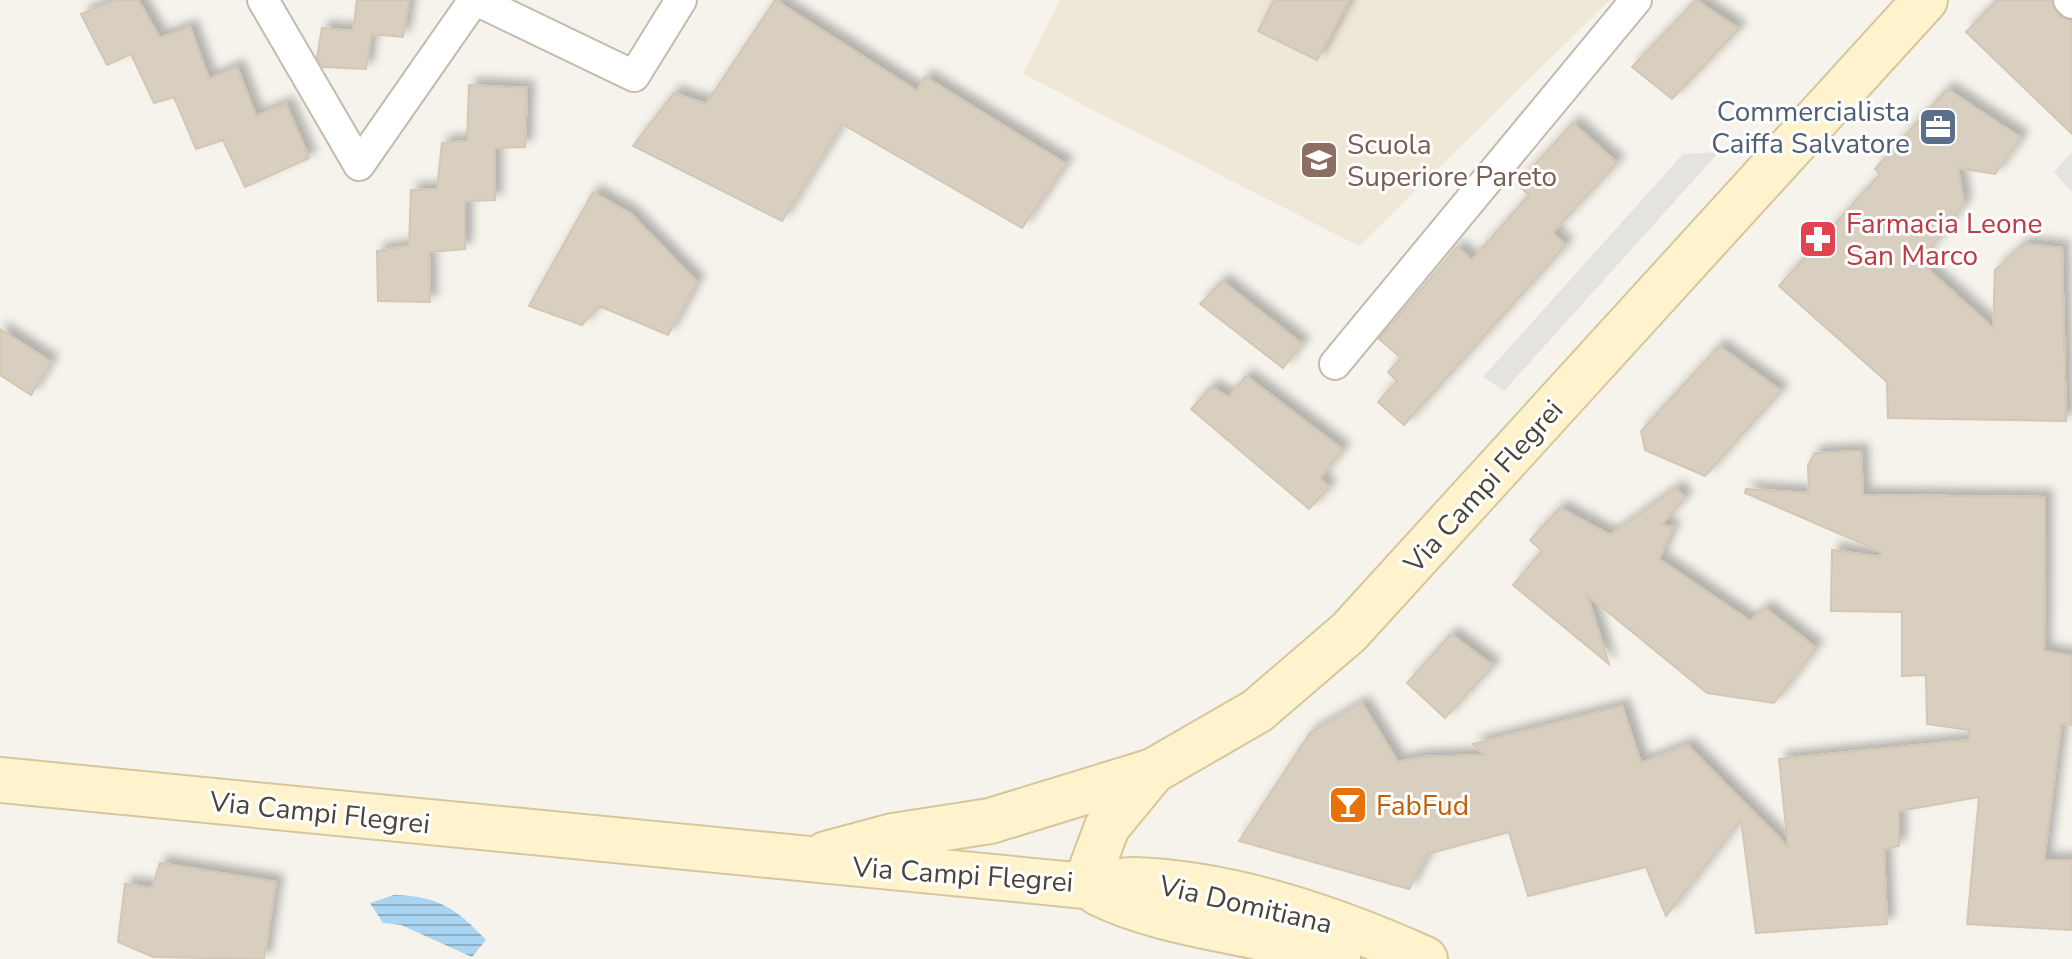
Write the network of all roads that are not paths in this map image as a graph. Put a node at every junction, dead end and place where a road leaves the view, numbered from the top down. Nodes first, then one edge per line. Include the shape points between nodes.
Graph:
1 (263, 0) edge
2 (475, 0) edge
3 (681, 0) edge
4 (1636, 0) edge
5 (1925, 0) edge
6 (1335, 364) dead end
7 (1153, 771) junction
8 (0, 780) edge
9 (800, 861) junction
10 (1085, 886) junction
11 (1338, 959) edge
12 (1425, 959) edge

1 - 2 street via 359,165
2 - 3 street via 634,76
4 - 6 street
5 - 7 main road, Via Campi Flegrei via 1349,632 1257,711
7 - 9 main road via 990,821 893,836
7 - 10 main road, Via Campi Flegrei via 1107,827
8 - 9 main road, Via Campi Flegrei
9 - 10 main road, Via Campi Flegrei
10 - 11 main road, Via Domitiana via 1132,909 1249,933
10 - 12 main road, Via Domitiana via 1132,880 1259,901 1368,934

